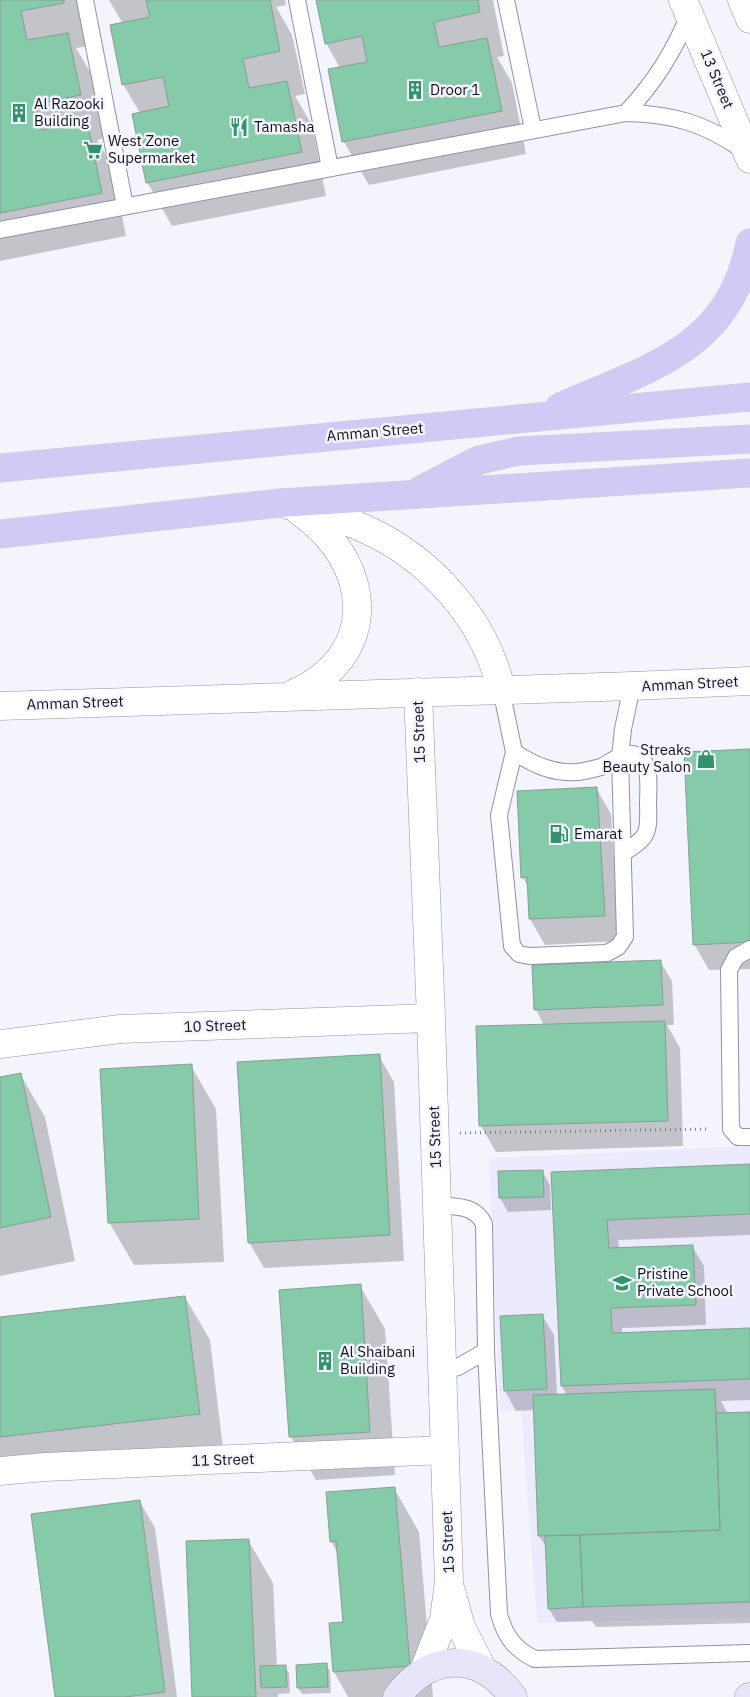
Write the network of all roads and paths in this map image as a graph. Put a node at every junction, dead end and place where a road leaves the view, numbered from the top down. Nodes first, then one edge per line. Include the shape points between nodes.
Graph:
1 (85, 0) edge
2 (297, 0) edge
3 (506, 0) edge
4 (742, 0) edge
5 (686, 7) edge
6 (750, 19) edge
7 (626, 113) junction
8 (533, 129) junction
9 (749, 156) edge
10 (330, 168) junction
11 (125, 206) junction
12 (0, 230) edge
13 (750, 243) edge
14 (750, 397) edge
15 (538, 417) junction
16 (750, 439) edge
17 (0, 468) edge
18 (750, 473) edge
19 (413, 494) junction
20 (280, 503) junction
21 (0, 534) edge
22 (750, 681) edge
23 (632, 686) junction
24 (501, 689) junction
25 (418, 692) junction
26 (289, 696) junction
27 (0, 706) edge
28 (514, 752) junction
29 (620, 757) junction
30 (623, 853) junction
31 (750, 948) edge
32 (431, 1018) junction
33 (0, 1044) edge
34 (730, 1120) junction
35 (435, 1133) junction
36 (750, 1137) edge
37 (438, 1205) junction
38 (486, 1351) junction
39 (443, 1371) junction
40 (445, 1450) junction
41 (0, 1471) edge
42 (450, 1582) junction
43 (750, 1652) edge
44 (410, 1683) edge
45 (500, 1683) edge
46 (383, 1697) edge
47 (537, 1697) edge

1 - 11 lane
2 - 10 lane
3 - 8 lane
4 - 6 street
5 - 7 lane via 678,42 664,68
5 - 9 street, 13 Street
7 - 8 lane
7 - 9 lane via 659,114 691,121 721,135
8 - 10 lane
10 - 11 lane
11 - 12 lane
13 - 15 main road via 734,296 698,338 680,352 644,370
14 - 15 main road, Amman Street
15 - 17 main road, Amman Street
16 - 19 main road via 499,454 479,460
18 - 19 main road
19 - 20 main road
20 - 21 main road
20 - 24 street via 366,529 416,561 452,595 476,627 490,652
20 - 26 street via 298,510 329,535 348,564 357,604 353,632 346,650 319,680
22 - 23 street, Amman Street
23 - 24 street, Amman Street
23 - 29 lane
24 - 25 street, Amman Street
24 - 28 lane
25 - 26 street, Amman Street
25 - 32 street, 15 Street
26 - 27 street, Amman Street
28 - 29 lane via 555,771 578,772 600,767
28 - 30 lane via 499,825 512,946 519,954 607,953 618,948 626,931
29 - 30 lane
29 - 30 lane via 631,754 645,764 649,826 644,839
31 - 34 lane via 736,957 729,970
32 - 33 street, 10 Street via 120,1029
32 - 35 street, 15 Street
34 - 35 path via 714,1128 696,1130
34 - 36 lane via 733,1134
35 - 37 street, 15 Street
37 - 38 lane via 472,1209 484,1224
37 - 39 street, 15 Street
38 - 39 lane via 458,1367
38 - 43 lane via 499,1614 510,1642 535,1659
39 - 40 street, 15 Street
40 - 41 street, 11 Street
40 - 42 street, 15 Street
42 - 44 street, 15 Street via 444,1619
42 - 45 street, 15 Street via 461,1627
44 - 45 street via 443,1664 463,1663
44 - 46 street
45 - 47 street

